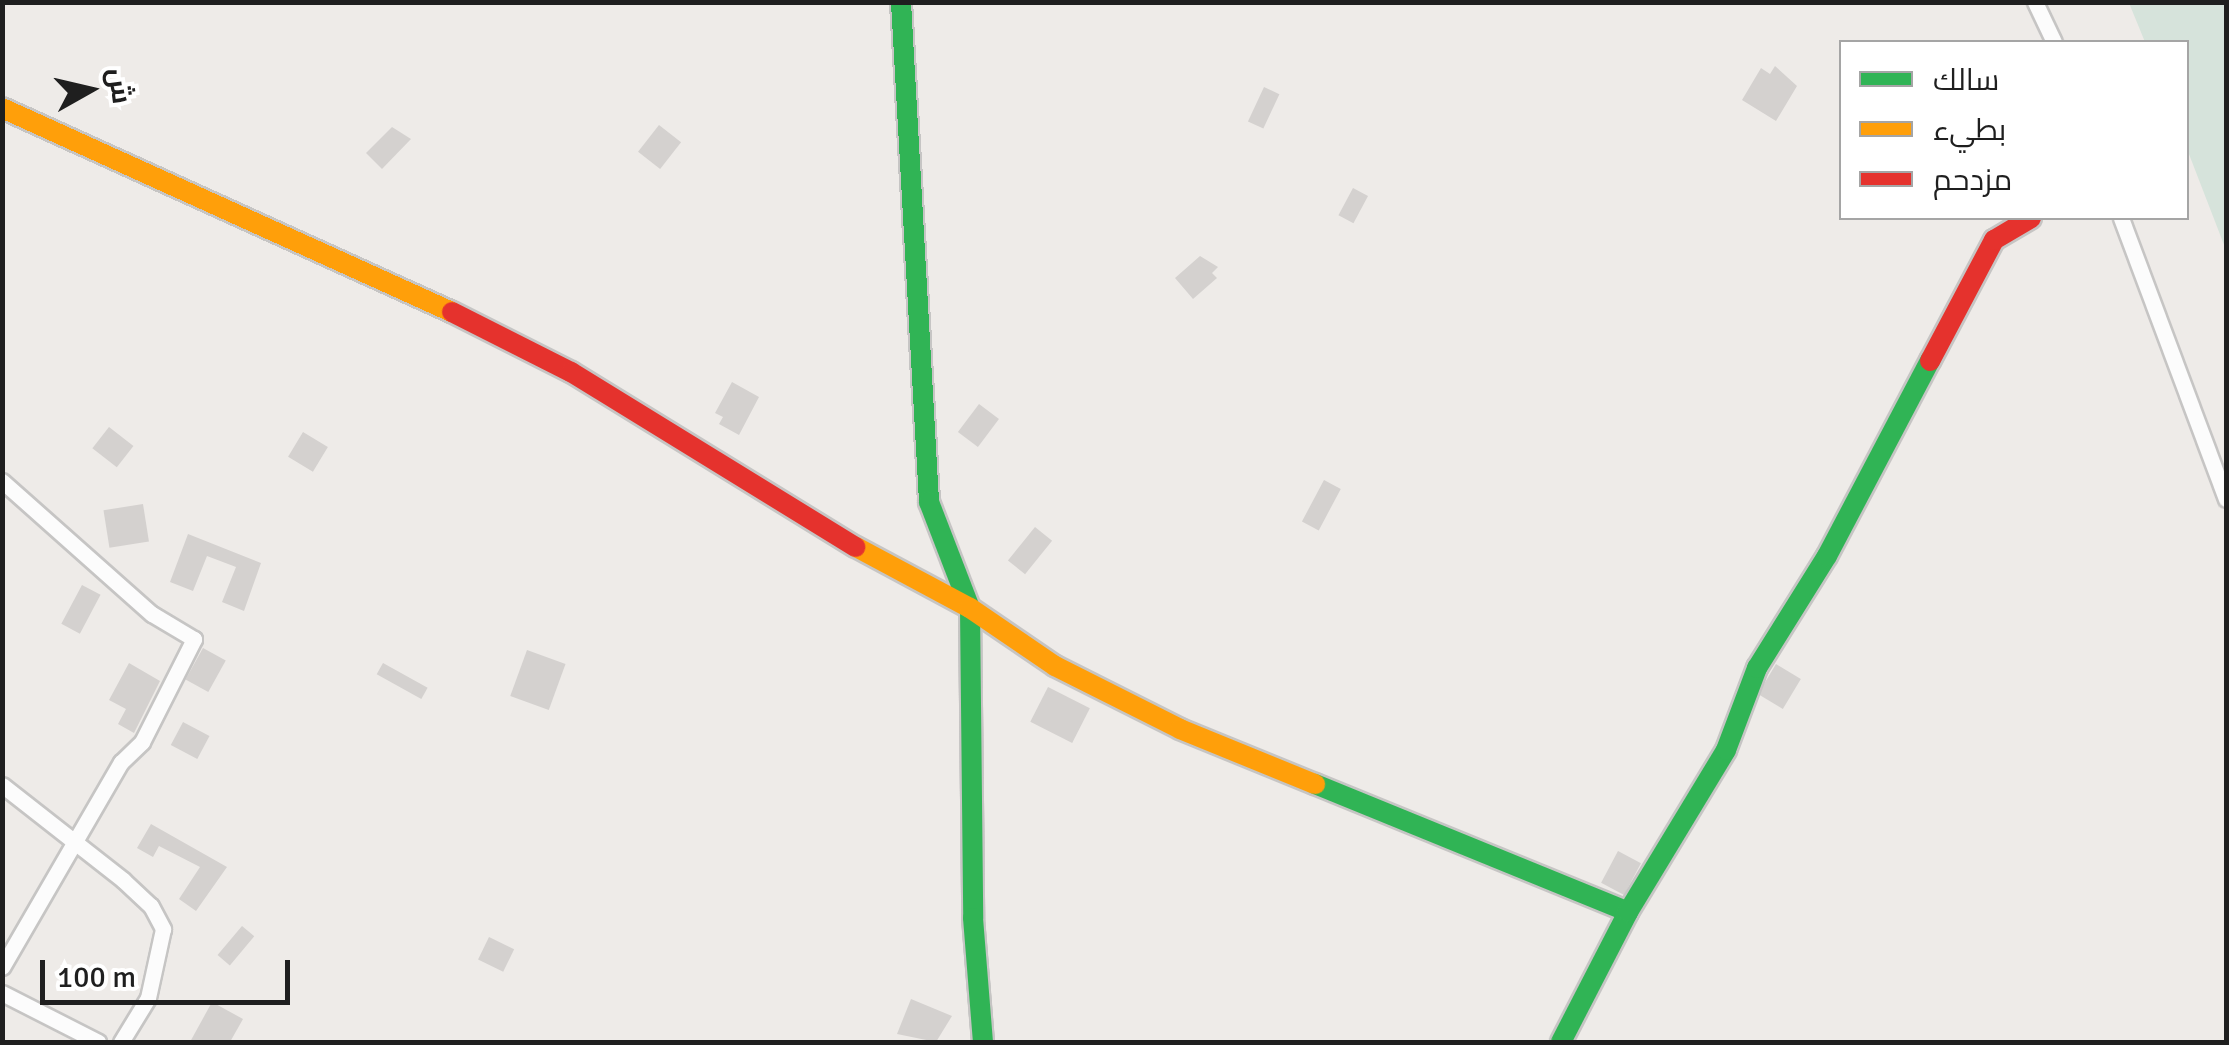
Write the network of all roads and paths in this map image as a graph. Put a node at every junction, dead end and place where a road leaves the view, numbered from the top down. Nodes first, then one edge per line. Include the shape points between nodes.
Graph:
1 (900, 2) edge
2 (2035, 2) edge
3 (2053, 40) edge
4 (2, 108) edge
5 (2028, 220) edge
6 (2122, 220) edge
7 (2, 481) edge
8 (2226, 499) edge
9 (970, 608) junction
10 (2, 785) edge
11 (76, 843) junction
12 (1628, 912) junction
13 (2, 967) edge
14 (2, 992) edge
15 (98, 1042) edge
16 (122, 1042) edge
17 (983, 1042) edge
18 (1561, 1042) edge

1 - 9 street via 929,502
2 - 3 street
4 - 9 street via 118,166 368,270 572,372 788,510
5 - 12 street via 1994,240 1827,556 1757,668 1726,750
6 - 8 street
7 - 11 street via 152,614 194,639 142,742 122,762
9 - 12 street via 1054,666 1180,729
9 - 17 street via 972,918
10 - 11 street
11 - 13 street
11 - 16 street via 151,906 164,929 148,998
12 - 18 street
14 - 15 street

